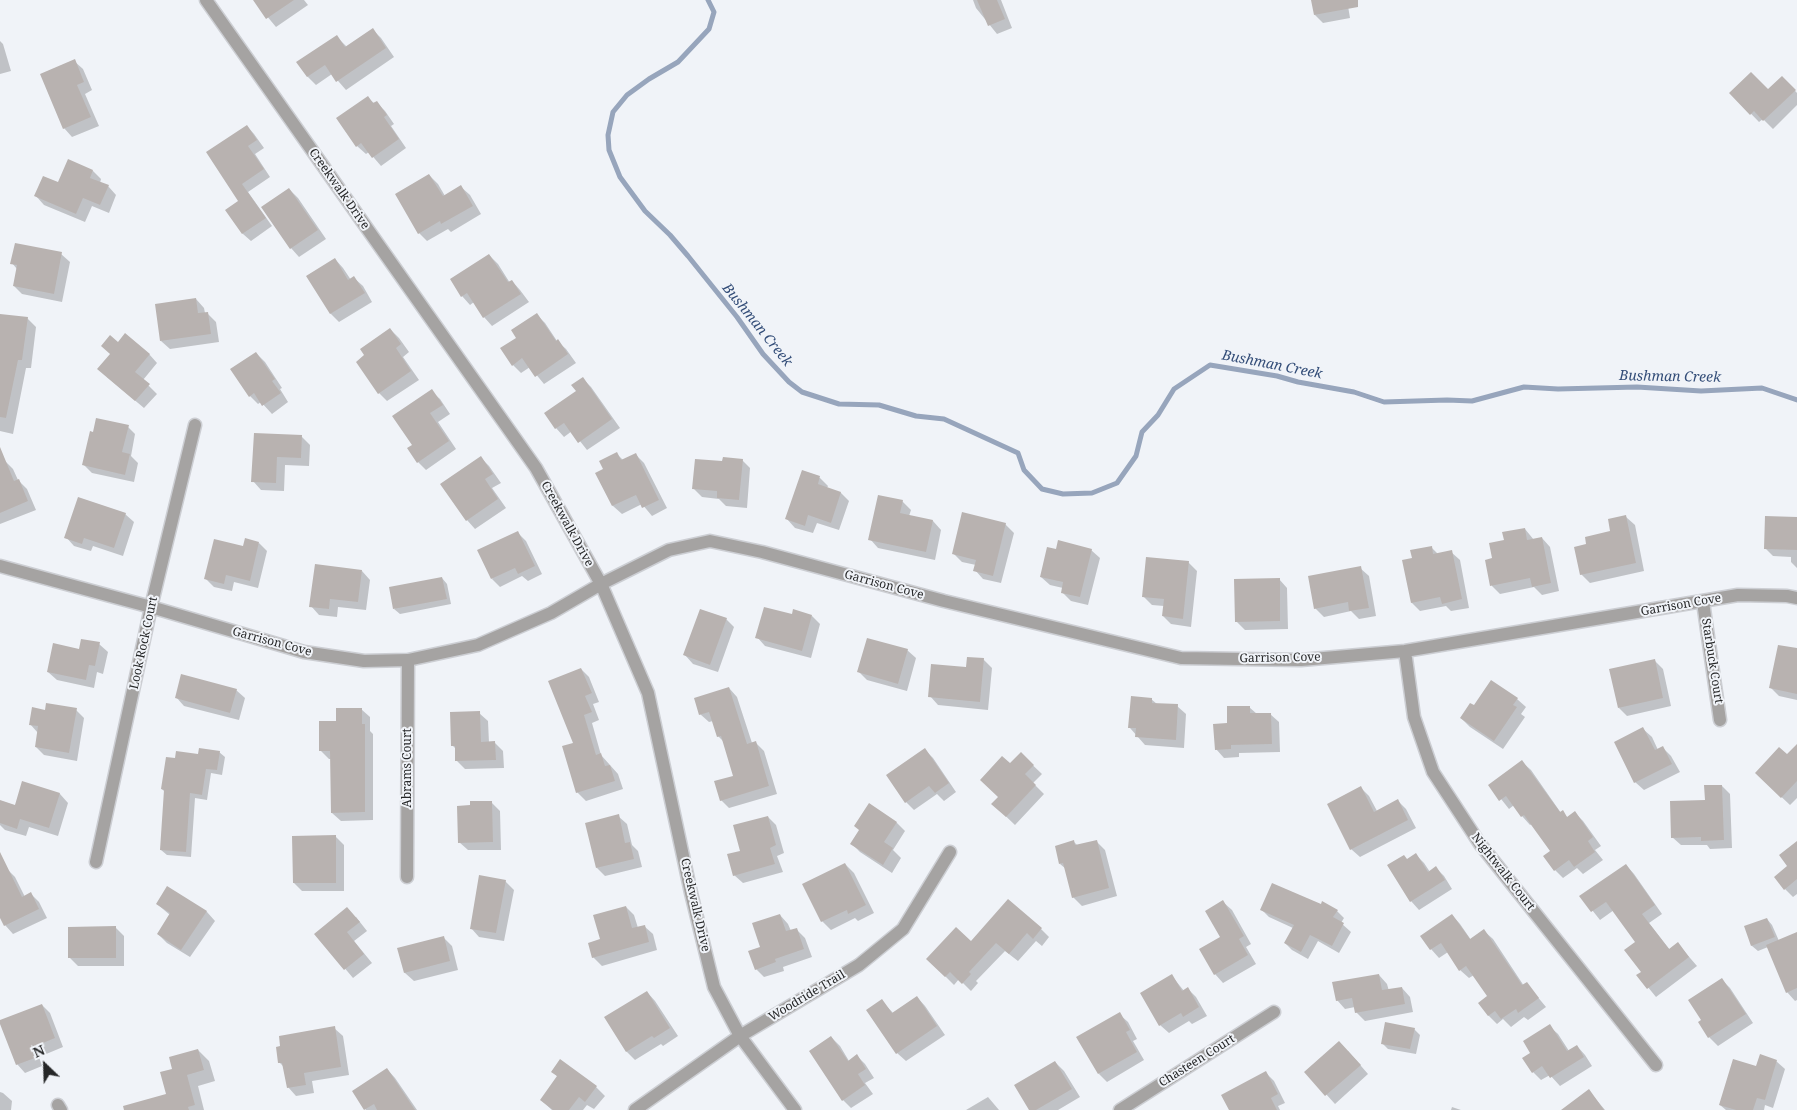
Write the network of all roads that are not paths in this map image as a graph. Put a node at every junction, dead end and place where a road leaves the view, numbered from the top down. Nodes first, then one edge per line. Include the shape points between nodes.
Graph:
1 (206, 0) edge
2 (195, 425) dead end
3 (0, 566) edge
4 (601, 584) junction
5 (1797, 598) edge
6 (1703, 602) junction
7 (151, 607) junction
8 (1405, 651) junction
9 (408, 660) junction
10 (1720, 720) dead end
11 (950, 852) dead end
12 (96, 862) dead end
13 (408, 877) dead end
14 (1274, 1012) dead end
15 (740, 1036) junction
16 (1656, 1065) dead end
17 (635, 1110) edge
18 (795, 1110) edge
19 (1120, 1110) edge

1 - 4 street, Creekwalk Drive via 536,468
2 - 7 street, Look Rock Court
3 - 7 street, Garrison Cove
4 - 8 street, Garrison Cove via 669,550 710,541 1182,658 1300,660
4 - 9 street, Garrison Cove via 550,613 478,645
4 - 15 street, Creekwalk Drive via 648,693 714,987
5 - 6 street, Garrison Cove via 1738,595
6 - 8 street, Garrison Cove
6 - 10 street, Starbuck Court
7 - 9 street, Garrison Cove via 304,652 364,661
7 - 12 street, Look Rock Court
8 - 16 street, Nightwalk Court via 1414,717 1433,772 1480,844
9 - 13 street, Abrams Court
11 - 15 street, Woodride Trail via 902,929 859,965
14 - 19 street, Chasteen Court
15 - 17 street, Woodride Trail
15 - 18 street, Creekwalk Drive

